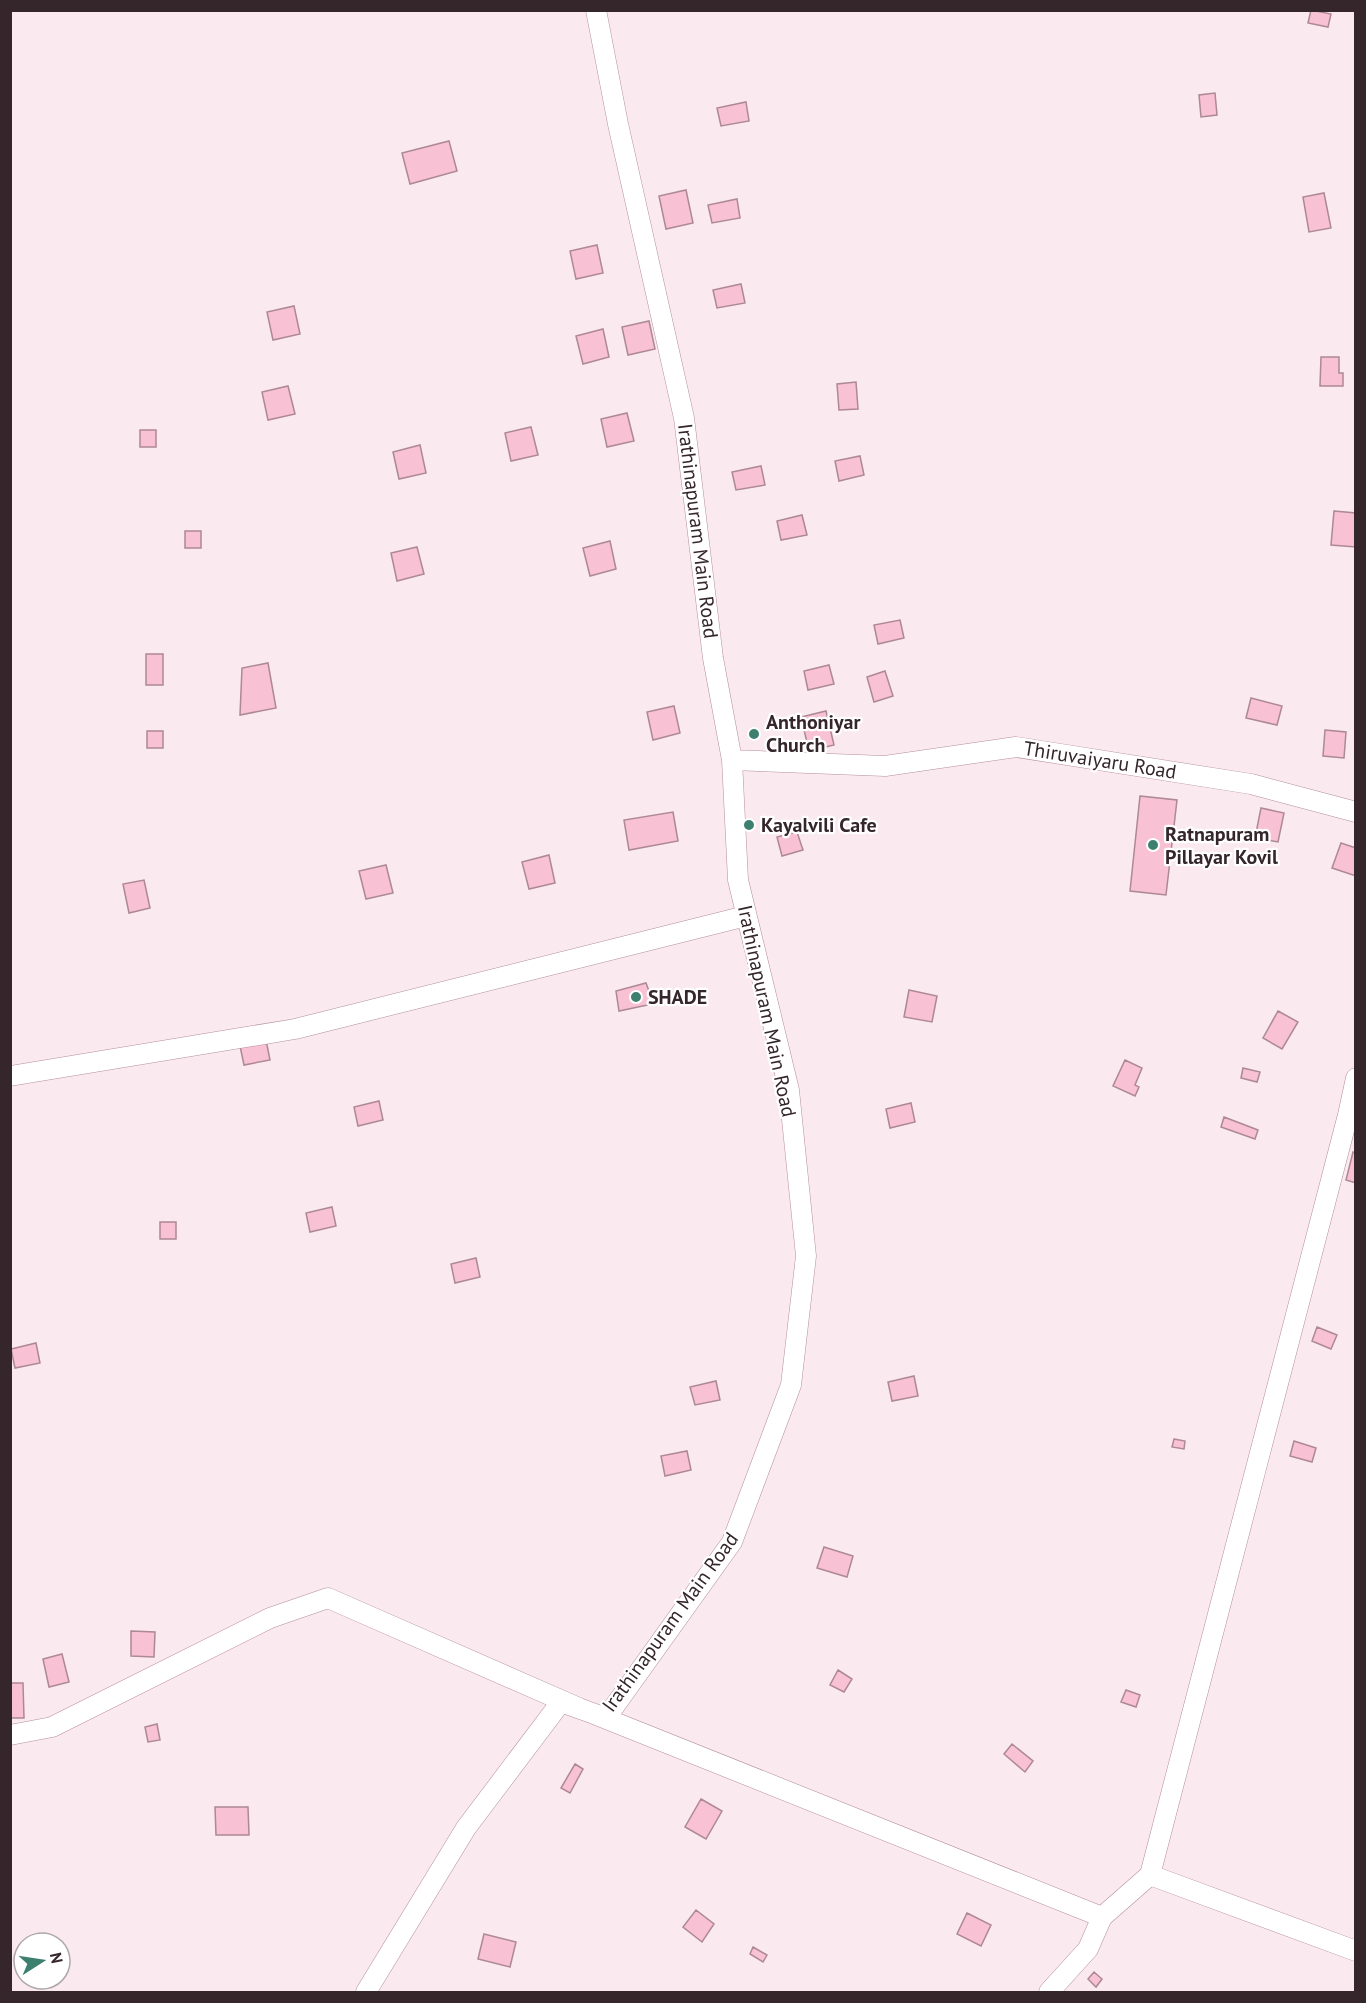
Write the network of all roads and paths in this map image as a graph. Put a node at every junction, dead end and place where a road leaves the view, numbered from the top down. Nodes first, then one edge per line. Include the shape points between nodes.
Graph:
1 (596, 10) edge
2 (732, 760) junction
3 (1356, 812) edge
4 (746, 916) junction
5 (10, 1076) edge
6 (1356, 1078) edge
7 (579, 1708) junction
8 (10, 1735) edge
9 (1150, 1875) junction
10 (1102, 1917) junction
11 (1356, 1951) edge
12 (366, 1992) edge
13 (1049, 1992) edge

1 - 2 street, Irathinapuram Main Road via 684,418 714,658
2 - 3 street, Thiruvaiyaru Road via 885,766 1016,747 1251,784
2 - 4 street, Irathinapuram Main Road via 738,880
4 - 5 street via 295,1029
4 - 7 street, Irathinapuram Main Road via 789,1090 806,1256 791,1385 732,1542 606,1718
6 - 9 street
7 - 8 street via 328,1598 270,1618 52,1727
7 - 10 street
7 - 12 street, Irathinapuram Main Road via 561,1702 466,1828
9 - 10 street
9 - 11 street
10 - 13 street via 1088,1949

